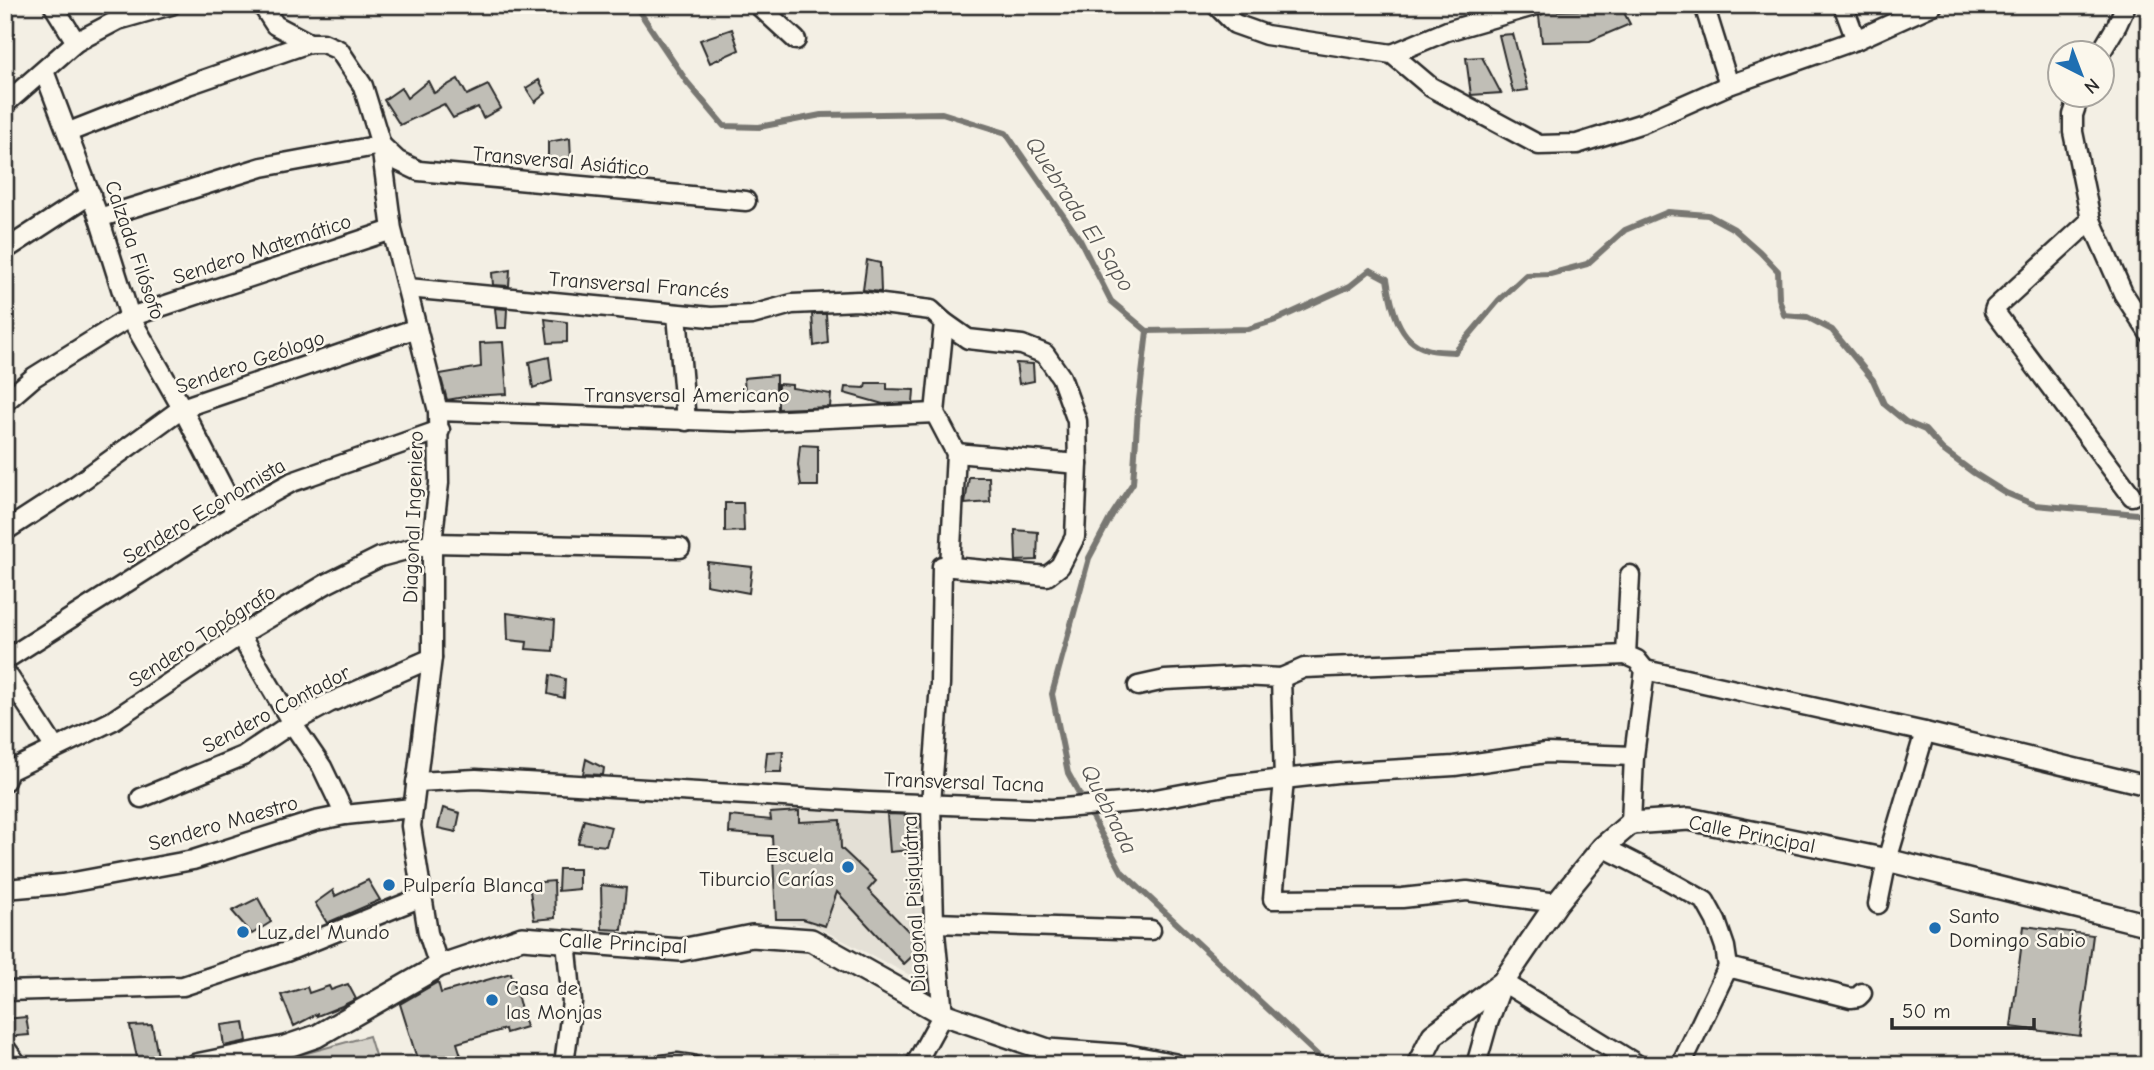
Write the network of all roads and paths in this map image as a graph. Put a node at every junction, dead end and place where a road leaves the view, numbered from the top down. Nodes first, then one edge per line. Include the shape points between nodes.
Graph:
1 (52, 5) edge
2 (171, 5) edge
3 (262, 5) edge
4 (758, 5) edge
5 (1216, 5) edge
6 (1537, 5) edge
7 (1704, 5) edge
8 (1843, 5) edge
9 (1933, 5) edge
10 (2126, 5) edge
11 (1493, 11) edge
12 (2109, 38) edge
13 (796, 40) dead end
14 (1856, 40) junction
15 (76, 42) junction
16 (309, 43) junction
17 (1392, 54) junction
18 (44, 71) junction
19 (1729, 85) junction
20 (5, 104) edge
21 (2075, 108) edge
22 (69, 132) junction
23 (381, 145) junction
24 (91, 194) junction
25 (746, 201) dead end
26 (99, 218) junction
27 (2091, 220) junction
28 (392, 230) junction
29 (5, 250) edge
30 (408, 288) junction
31 (677, 314) junction
32 (130, 317) junction
33 (944, 323) junction
34 (417, 328) junction
35 (2149, 332) edge
36 (5, 402) edge
37 (182, 408) junction
38 (438, 411) junction
39 (935, 413) junction
40 (686, 421) junction
41 (440, 430) junction
42 (956, 453) junction
43 (1078, 464) junction
44 (2132, 496) dead end
45 (236, 513) junction
46 (5, 531) edge
47 (432, 543) junction
48 (680, 548) dead end
49 (946, 567) junction
50 (1630, 575) dead end
51 (240, 635) junction
52 (1626, 654) junction
53 (432, 658) junction
54 (5, 660) edge
55 (1645, 670) junction
56 (5, 671) edge
57 (1281, 678) junction
58 (1138, 686) dead end
59 (292, 723) junction
60 (1925, 732) junction
61 (55, 748) junction
62 (1634, 756) junction
63 (1284, 780) junction
64 (5, 781) edge
65 (416, 782) junction
66 (2149, 786) edge
67 (141, 797) dead end
68 (931, 804) junction
69 (412, 808) junction
70 (345, 815) junction
71 (1631, 823) junction
72 (1602, 847) junction
73 (1887, 860) junction
74 (5, 880) edge
75 (6, 890) edge
76 (422, 897) junction
77 (1557, 903) junction
78 (1878, 904) dead end
79 (934, 923) junction
80 (2149, 925) edge
81 (1151, 930) dead end
82 (566, 941) junction
83 (439, 966) junction
84 (1728, 967) junction
85 (1503, 982) junction
86 (5, 991) edge
87 (1862, 993) dead end
88 (943, 1014) junction
89 (5, 1050) edge
90 (16, 1065) edge
91 (196, 1065) edge
92 (564, 1065) edge
93 (915, 1065) edge
94 (1175, 1065) edge
95 (1418, 1065) edge
96 (1476, 1065) edge
97 (1638, 1065) edge
98 (1681, 1065) edge

1 - 15 street
2 - 15 street via 118,20
3 - 16 street, Diagonal Ingeniero via 275,26
4 - 13 street
5 - 17 street via 1235,24 1266,36
6 - 11 street
7 - 19 street
8 - 14 street
9 - 14 street
10 - 12 street
11 - 17 street
14 - 19 street
15 - 18 street
16 - 22 street
16 - 23 street, Diagonal Ingeniero via 339,50 348,62 363,86
17 - 19 street via 1431,86 1539,145 1577,144 1643,123
18 - 20 street
18 - 22 street, Calzada Filósofo
21 - 27 street via 2073,132
22 - 24 street, Calzada Filósofo
23 - 25 street, Transversal Asiático via 398,161 419,171
23 - 26 street via 262,167
23 - 28 street, Diagonal Ingeniero
24 - 26 street, Calzada Filósofo
24 - 29 street
26 - 32 street, Calzada Filósofo
27 - 35 street via 2123,293
27 - 44 street via 1994,311
28 - 30 street, Diagonal Ingeniero
28 - 32 street, Sendero Matemático
30 - 31 street, Transversal Francés
30 - 34 street, Diagonal Ingeniero
31 - 33 street, Transversal Francés via 752,315 792,304 858,301 931,310
31 - 40 street
32 - 36 street, Sendero Matemático via 34,377
32 - 37 street, Calzada Filósofo
33 - 39 street
33 - 43 street, Transversal Francés via 968,339 1021,345 1045,354 1061,377 1077,421
34 - 37 street, Sendero Geólogo
34 - 38 street, Diagonal Ingeniero
37 - 45 street, Calzada Filósofo
37 - 46 street, Sendero Geólogo
38 - 40 street, Transversal Americano
38 - 41 street, Diagonal Ingeniero
39 - 40 street, Transversal Americano
39 - 42 street
41 - 45 street, Sendero Economista via 292,482
41 - 47 street, Diagonal Ingeniero
42 - 43 street
42 - 49 street, Diagonal Pisiquiátra
43 - 49 street via 1075,537 1060,566 1047,576
45 - 54 street, Sendero Economista
47 - 48 street, Sendero Topógrafo
47 - 51 street, Sendero Topógrafo via 380,557
47 - 53 street, Diagonal Ingeniero
49 - 68 street, Diagonal Pisiquiátra
50 - 52 street
51 - 59 street
51 - 61 street, Sendero Topógrafo via 112,721
52 - 55 street
52 - 57 street via 1304,668
53 - 59 street, Sendero Contador
53 - 65 street, Diagonal Ingeniero
55 - 60 street
55 - 62 street
56 - 61 street
57 - 58 street via 1166,680
57 - 63 street
59 - 67 street, Sendero Contador via 243,756
59 - 70 street via 322,767
60 - 66 street
60 - 73 street
61 - 64 street, Sendero Topógrafo via 9,771
62 - 63 street, Transversal Tacna via 1546,753 1454,766
62 - 71 street
63 - 68 street, Transversal Tacna via 1145,801 1052,808
63 - 77 street via 1273,899 1402,898 1467,891
65 - 68 street, Transversal Tacna via 476,779
65 - 69 street, Diagonal Ingeniero
68 - 79 street, Diagonal Pisiquiátra
69 - 70 street, Sendero Maestro
69 - 76 street, Diagonal Ingeniero
70 - 75 street, Sendero Maestro via 193,860
71 - 72 street
71 - 73 street, Calle Principal via 1689,820
72 - 77 street
72 - 84 street via 1705,901 1716,921
73 - 78 street
73 - 80 street, Calle Principal
74 - 75 street
76 - 83 street, Diagonal Ingeniero
76 - 86 street via 286,952 183,986
77 - 85 street
79 - 81 street
79 - 88 street, Diagonal Pisiquiátra
82 - 83 street, Calle Principal via 522,938
82 - 88 street, Calle Principal via 681,950 752,936 811,940
82 - 92 street via 572,1002
83 - 91 street, Calle Principal via 317,1036
84 - 87 street via 1851,998
84 - 98 street
85 - 95 street via 1433,1035
85 - 96 street
85 - 97 street
88 - 93 street, Diagonal Pisiquiátra
88 - 94 street, Calle Principal via 1048,1050 1129,1056
89 - 90 street

